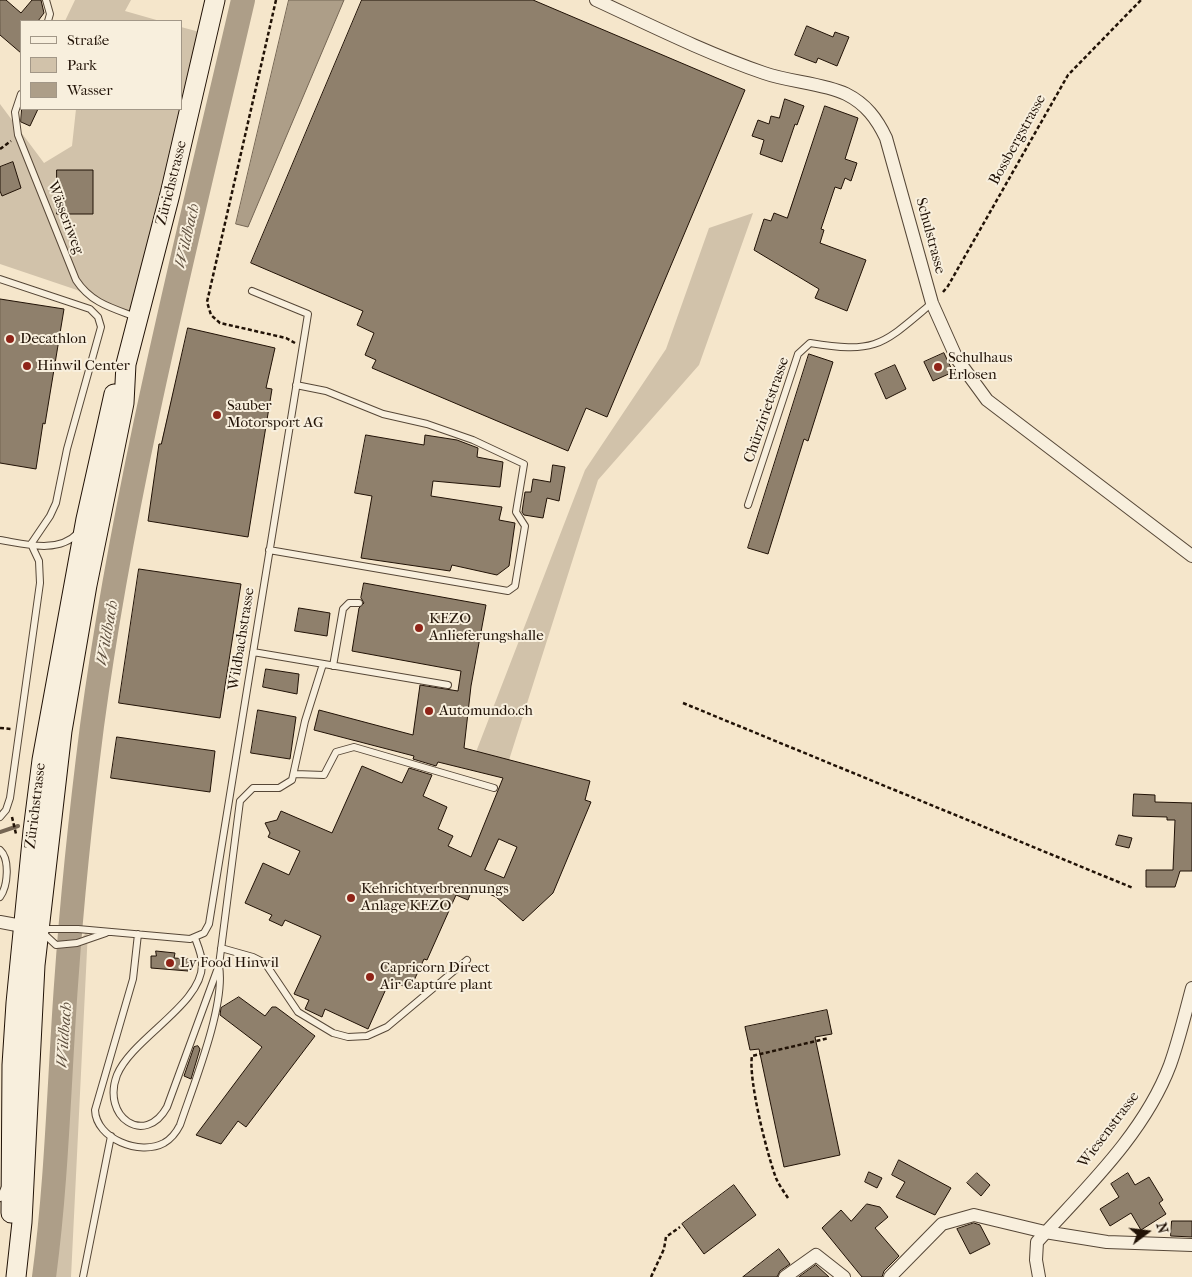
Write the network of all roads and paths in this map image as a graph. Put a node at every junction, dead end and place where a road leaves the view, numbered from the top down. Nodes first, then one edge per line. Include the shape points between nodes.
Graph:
1 (46, 0) edge
2 (215, 0) edge
3 (276, 0) edge
4 (596, 0) edge
5 (1141, 0) edge
6 (48, 20) edge
7 (20, 97) edge
8 (0, 279) edge
9 (252, 291) dead end
10 (932, 304) junction
11 (137, 318) junction
12 (302, 350) junction
13 (126, 364) junction
14 (296, 385) junction
15 (748, 505) dead end
16 (86, 519) junction
17 (0, 540) edge
18 (31, 544) junction
19 (269, 550) junction
20 (1192, 556) edge
21 (360, 603) dead end
22 (253, 652) junction
23 (323, 664) junction
24 (333, 666) junction
25 (448, 685) dead end
26 (683, 703) dead end
27 (295, 774) junction
28 (494, 788) dead end
29 (0, 817) edge
30 (13, 821) dead end
31 (17, 838) dead end
32 (0, 850) edge
33 (1133, 888) dead end
34 (0, 897) edge
35 (0, 922) edge
36 (30, 927) junction
37 (111, 932) junction
38 (138, 934) junction
39 (195, 938) junction
40 (221, 948) junction
41 (467, 960) dead end
42 (219, 965) junction
43 (1192, 988) edge
44 (829, 1038) dead end
45 (110, 1136) junction
46 (10, 1178) junction
47 (0, 1198) edge
48 (788, 1198) dead end
49 (680, 1227) dead end
50 (1045, 1232) junction
51 (1192, 1245) edge
52 (16, 1256) junction
53 (16, 1277) edge
54 (83, 1277) edge
55 (651, 1277) edge
56 (785, 1277) edge
57 (844, 1277) edge
58 (890, 1277) edge
59 (1039, 1277) edge

1 - 6 lane
2 - 11 main road, Zürichstrasse via 170,194
3 - 12 path via 208,307 220,323 290,339
4 - 10 street, Schulstrasse via 713,55 771,76 844,93 862,104 877,119 886,138
5 - 10 path, Bossbergstrasse via 1068,75 948,286
7 - 11 lane, Wässeriweg via 15,112 18,135 76,280 96,301
8 - 18 lane via 83,306 94,312 101,327 67,449 56,504
9 - 12 lane, Wildbachstrasse via 308,314
10 - 15 lane, Chürzirietstrasse via 888,339 875,345 847,349 810,343 798,354
10 - 20 street, Schulstrasse via 956,359 987,400
11 - 13 main road, Zürichstrasse
12 - 14 lane, Wildbachstrasse
13 - 16 main road, Zürichstrasse via 112,400
13 - 36 main road, Zürichstrasse via 124,403 87,585
14 - 19 lane, Wildbachstrasse
14 - 19 lane via 326,391 383,414 427,424 473,440 524,464 516,512 525,526 515,586 508,591
16 - 18 lane via 77,534 66,543 55,546
16 - 36 main road, Zürichstrasse via 42,760
17 - 18 lane
18 - 29 lane via 39,561 40,583 10,798
19 - 22 lane, Wildbachstrasse
21 - 24 lane via 349,603 343,609
22 - 23 lane
22 - 39 lane, Wildbachstrasse via 211,920 204,933
23 - 24 lane
23 - 27 lane via 304,721
24 - 25 lane
26 - 33 path
27 - 28 lane via 324,775 336,752 354,747
27 - 40 lane via 284,787 253,788 240,801
30 - 31 path
32 - 34 lane via 6,862 5,885
35 - 36 street
36 - 37 lane
36 - 37 lane via 56,945 77,943
36 - 46 main road, Zürichstrasse via 12,1065
36 - 52 main road, Zürichstrasse via 22,1222
37 - 38 lane
38 - 39 lane
38 - 45 lane via 133,979 95,1110 98,1125
39 - 42 lane via 202,962 198,980 179,1007 129,1056 116,1077 115,1106 120,1116 130,1123 147,1125 164,1113
40 - 41 lane via 265,963 298,1012 333,1033 348,1036 367,1036 387,1027
40 - 42 lane
42 - 45 lane via 221,977 210,1035 175,1133 164,1143 148,1147
43 - 50 street, Wiesenstrasse via 1169,1066 1148,1110 1113,1158
44 - 48 path via 752,1056 750,1068 762,1125 776,1179
45 - 54 lane
46 - 47 lane
46 - 52 main road, Zürichstrasse
49 - 55 path via 666,1237
50 - 51 street via 1107,1242
50 - 58 street via 974,1215 966,1217 942,1224
50 - 59 street, Wiesenstrasse via 1037,1242
52 - 53 main road, Zürichstrasse
56 - 57 street via 816,1255

